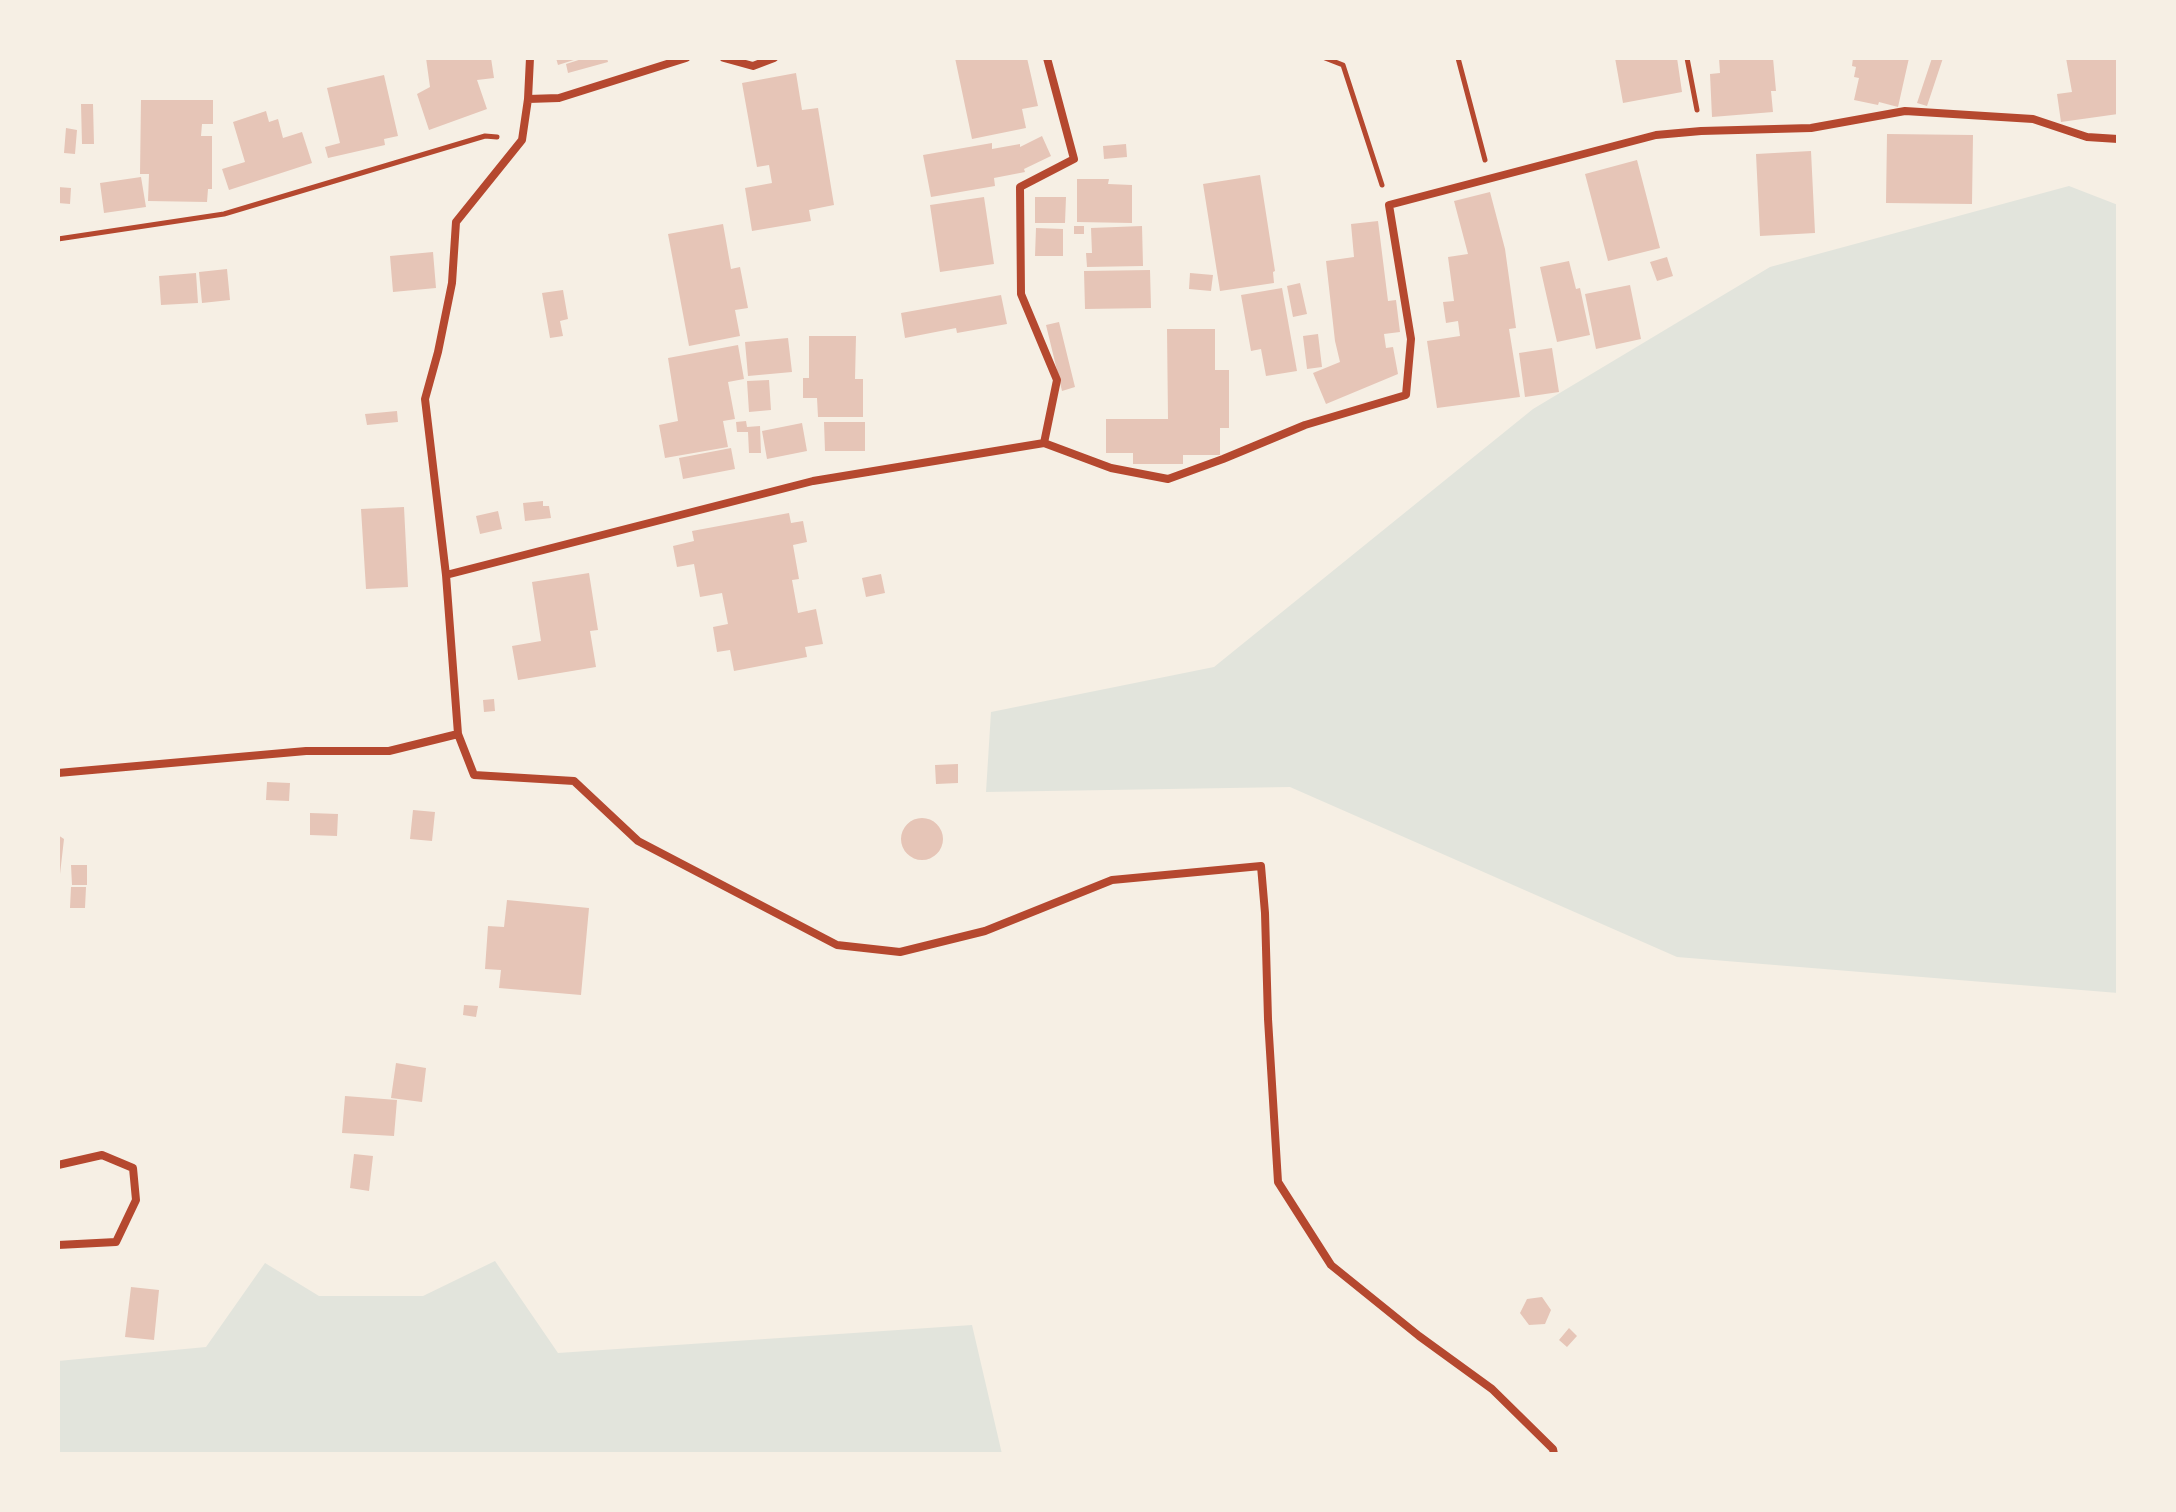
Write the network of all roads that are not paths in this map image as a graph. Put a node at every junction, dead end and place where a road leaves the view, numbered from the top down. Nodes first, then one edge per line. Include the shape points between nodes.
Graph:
1 (530, 58) edge
2 (686, 58) edge
3 (724, 58) edge
4 (774, 58) edge
5 (1047, 58) edge
6 (528, 99) junction
7 (2118, 139) edge
8 (1044, 443) junction
9 (446, 575) junction
10 (458, 734) junction
11 (58, 773) edge
12 (58, 1165) edge
13 (58, 1245) edge
14 (1554, 1454) edge

1 - 6 street
2 - 6 street via 559,98
3 - 4 street via 753,66
5 - 8 street via 1074,159 1020,187 1021,294 1057,380
6 - 9 street via 522,140 456,222 452,283 425,399
7 - 8 street via 2087,137 2033,119 1905,111 1811,128 1656,135 1389,205 1411,339 1406,395 1305,425 1168,479 1111,468
8 - 9 street via 813,481
9 - 10 street
10 - 11 street via 389,751 306,751
10 - 14 street via 474,775 574,781 638,841 837,945 900,952 985,931 1112,880 1261,866 1278,1182 1331,1265 1492,1389
12 - 13 street via 102,1155 133,1168 136,1200 116,1242

